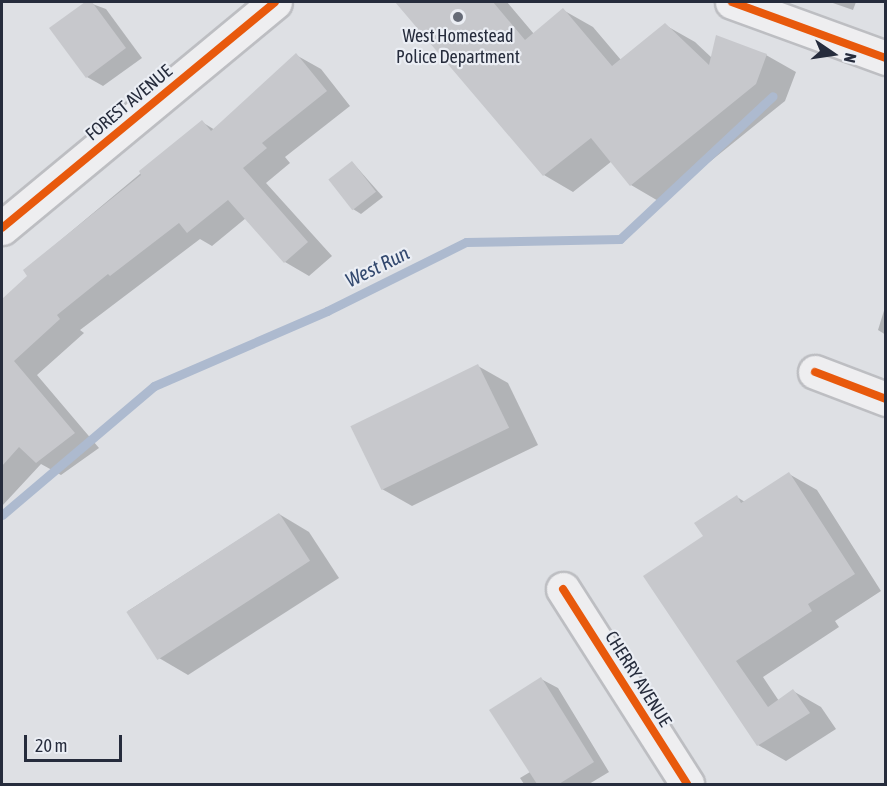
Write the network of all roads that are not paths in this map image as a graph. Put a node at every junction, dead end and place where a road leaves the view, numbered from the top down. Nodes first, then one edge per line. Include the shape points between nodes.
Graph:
1 (275, 2) edge
2 (732, 2) edge
3 (885, 57) edge
4 (2, 228) edge
5 (815, 372) dead end
6 (885, 399) edge
7 (563, 589) dead end
8 (687, 784) edge

1 - 4 street, FOREST AVENUE
2 - 3 street
5 - 6 street
7 - 8 street, CHERRY AVENUE

